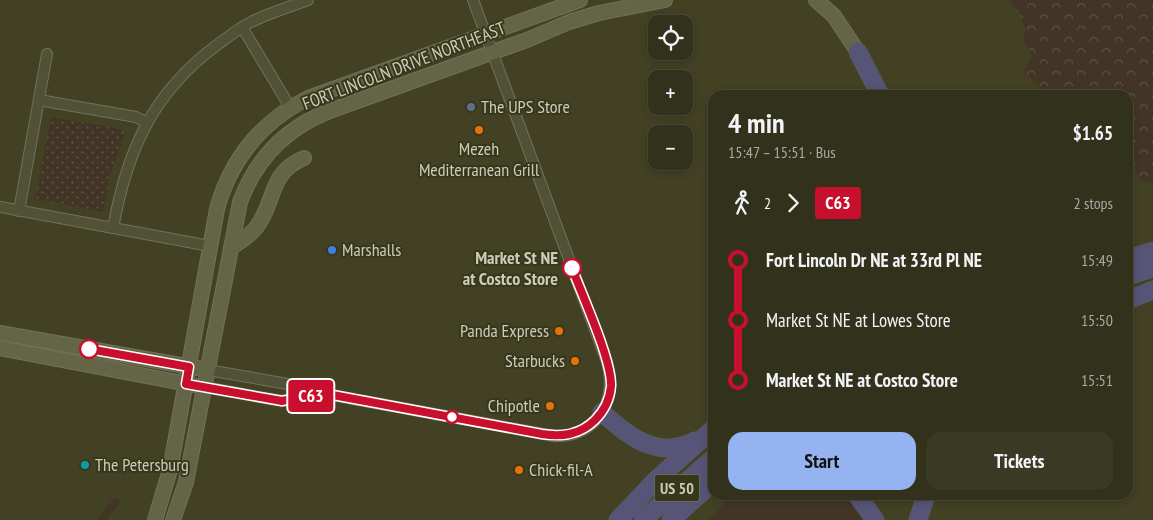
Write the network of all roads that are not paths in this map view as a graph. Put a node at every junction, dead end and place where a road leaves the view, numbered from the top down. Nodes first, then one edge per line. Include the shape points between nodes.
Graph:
1 (308, 0) edge
2 (473, 0) edge
3 (580, 0) edge
4 (665, 0) edge
5 (816, 0) edge
6 (242, 27) junction
7 (485, 34) junction
8 (858, 52) joint
9 (492, 53) junction
10 (47, 54) dead end
11 (877, 90) edge
12 (39, 100) junction
13 (290, 107) junction
14 (147, 123) junction
15 (304, 158) dead end
16 (0, 207) edge
17 (19, 211) junction
18 (113, 228) junction
19 (210, 246) junction
20 (231, 248) junction
21 (1153, 250) edge
22 (1133, 253) edge
23 (1133, 257) edge
24 (1153, 268) edge
25 (1133, 274) edge
26 (1153, 289) edge
27 (1133, 295) edge
28 (1133, 298) edge
29 (0, 332) edge
30 (55, 343) junction
31 (0, 348) edge
32 (52, 358) junction
33 (189, 367) junction
34 (208, 370) junction
35 (186, 384) junction
36 (204, 387) junction
37 (322, 393) junction
38 (602, 412) junction
39 (708, 432) edge
40 (708, 434) edge
41 (708, 463) edge
42 (708, 487) edge
43 (710, 500) edge
44 (861, 500) edge
45 (924, 500) edge
46 (155, 520) edge
47 (173, 520) edge
48 (618, 520) edge
49 (644, 520) edge
50 (671, 520) edge
51 (685, 520) edge
52 (875, 520) edge
53 (918, 520) edge

1 - 6 street
2 - 7 street
3 - 7 street, FORT LINCOLN DRIVE NORTHEAST
4 - 9 street, FORT LINCOLN DRIVE NORTHEAST via 579,19
5 - 8 street via 834,16
6 - 13 street
6 - 14 street via 193,64 169,90
7 - 9 street
7 - 13 street, FORT LINCOLN DRIVE NORTHEAST
8 - 11 highway
9 - 20 street, FORT LINCOLN DRIVE NORTHEAST via 322,114 288,133 248,182 240,202
9 - 38 street via 606,362 611,386
10 - 12 street
12 - 14 street via 136,117
12 - 17 street
13 - 19 street, FORT LINCOLN DRIVE NORTHEAST via 258,133 232,168 220,197
14 - 18 street via 126,168
15 - 20 street via 282,173 258,225
16 - 17 street
17 - 18 street
18 - 19 street
19 - 33 street, FORT LINCOLN DRIVE NORTHEAST
20 - 34 street, FORT LINCOLN DRIVE NORTHEAST
21 - 22 highway
21 - 23 highway
24 - 25 highway
26 - 27 highway
26 - 28 highway
29 - 30 street
30 - 32 street
30 - 33 street
31 - 32 street
32 - 35 street
33 - 34 street
33 - 35 street, FORT LINCOLN DRIVE NORTHEAST
34 - 36 street, FORT LINCOLN DRIVE NORTHEAST
34 - 37 street
35 - 36 street
35 - 46 street, FORT LINCOLN DRIVE NORTHEAST via 168,481
36 - 37 street via 282,401
36 - 47 street, FORT LINCOLN DRIVE NORTHEAST via 186,482
37 - 38 street via 554,436 580,431
38 - 39 highway via 638,441 656,448 683,446
40 - 48 highway
41 - 49 highway, US 50
42 - 50 highway, US 50
43 - 51 highway
44 - 52 highway
45 - 53 highway

